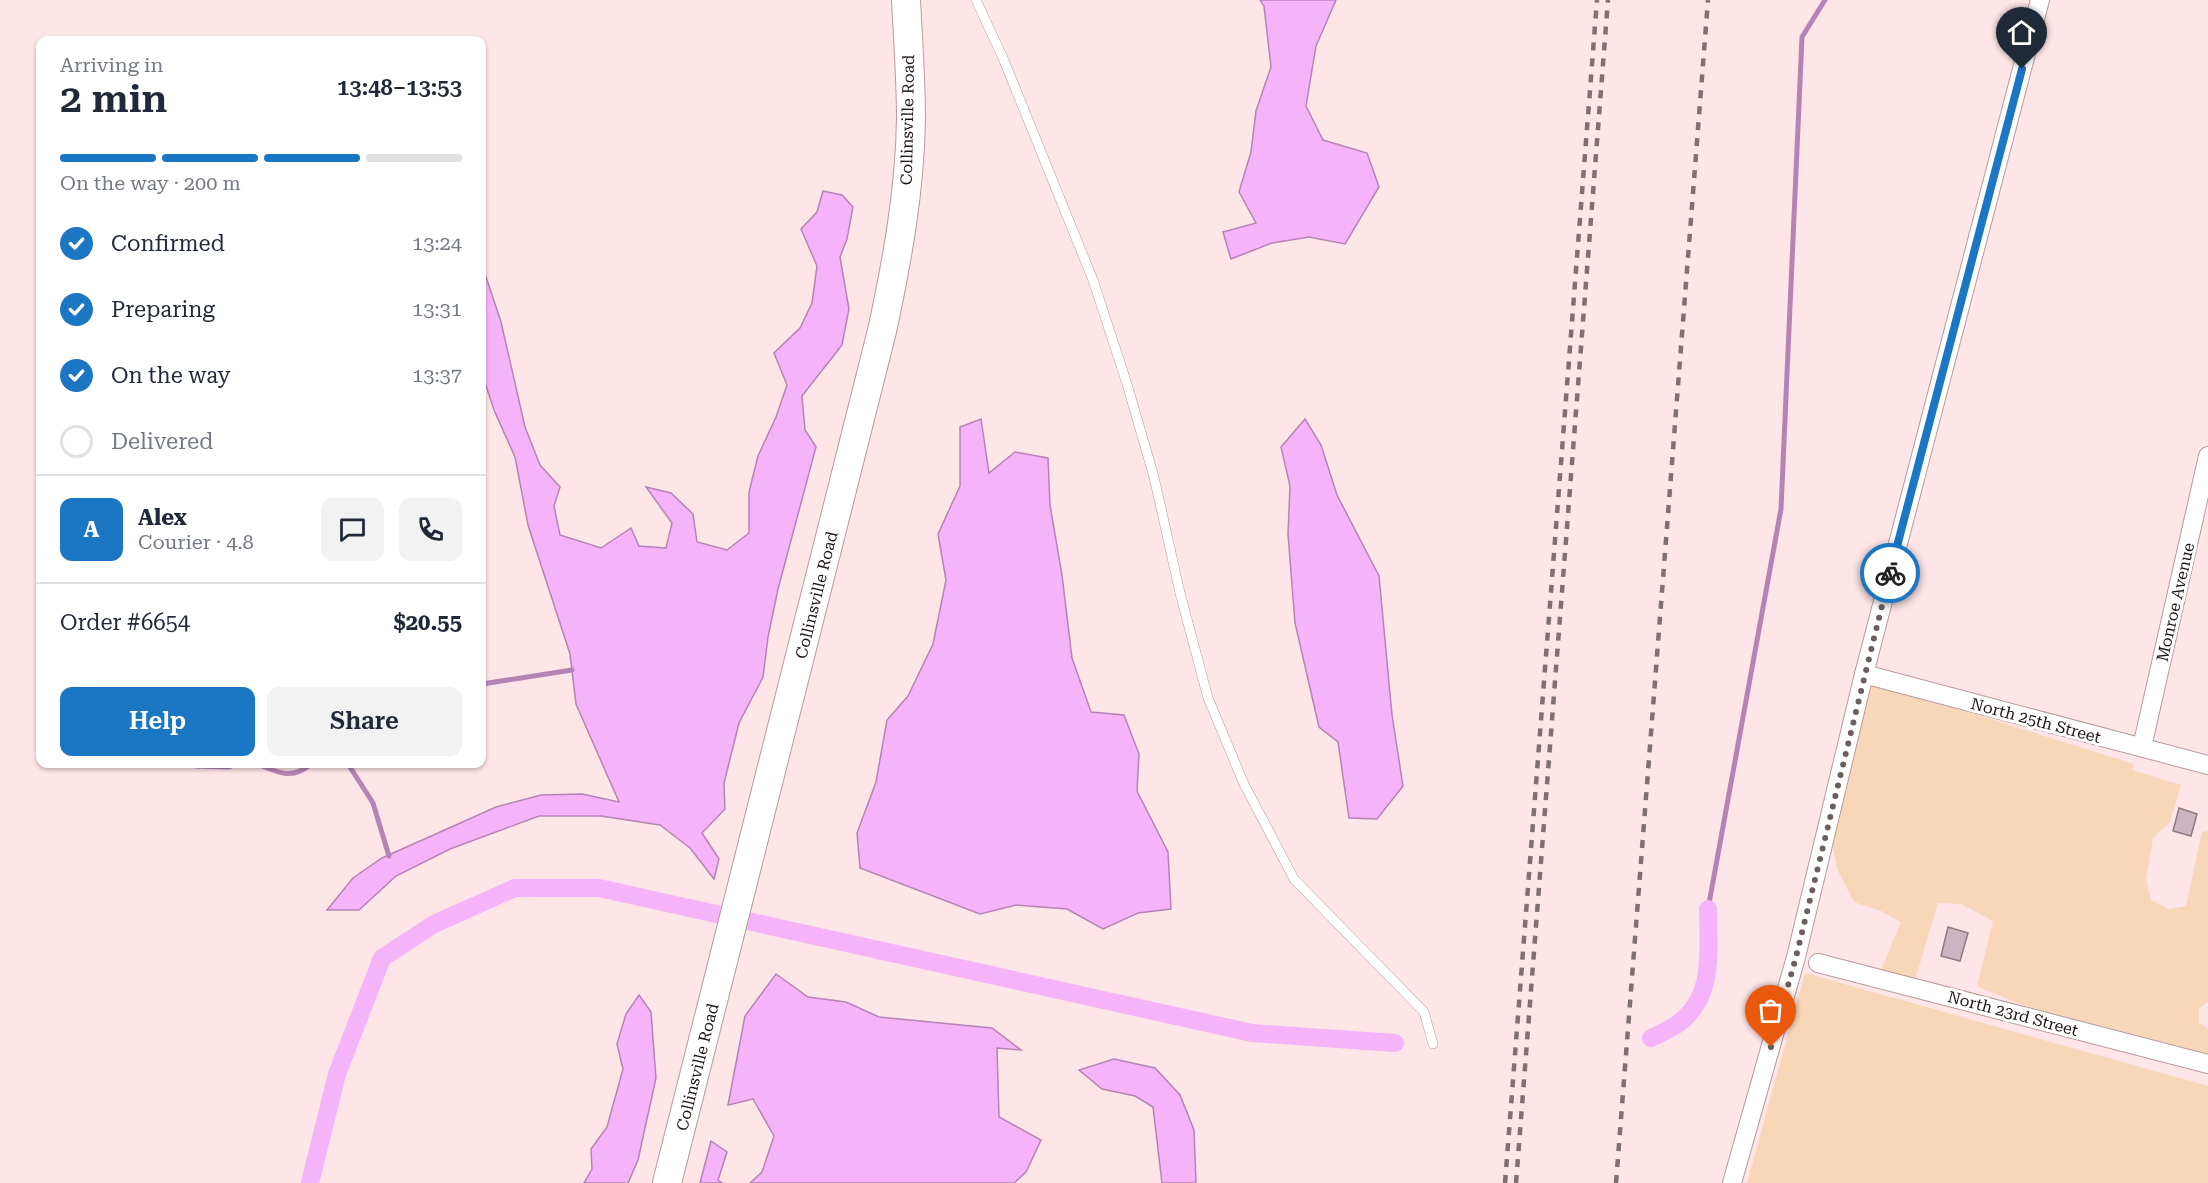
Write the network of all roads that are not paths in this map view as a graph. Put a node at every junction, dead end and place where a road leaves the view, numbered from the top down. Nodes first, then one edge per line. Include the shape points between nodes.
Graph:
1 (906, 0) edge
2 (976, 0) edge
3 (2040, 0) edge
4 (2208, 456) edge
5 (1864, 674) junction
6 (2142, 747) junction
7 (2208, 765) edge
8 (1818, 963) dead end
9 (1432, 1044) dead end
10 (2208, 1064) edge
11 (667, 1183) edge
12 (1732, 1183) edge

1 - 11 main road, Collinsville Road via 911,121 897,260
2 - 9 lane via 1004,58 1096,290 1154,477 1208,698 1244,783 1294,879 1424,1012
3 - 5 street
4 - 6 street, Monroe Avenue
5 - 6 street, North 25th Street
5 - 12 street via 1796,957
6 - 7 street, North 25th Street
8 - 10 street, North 23rd Street

